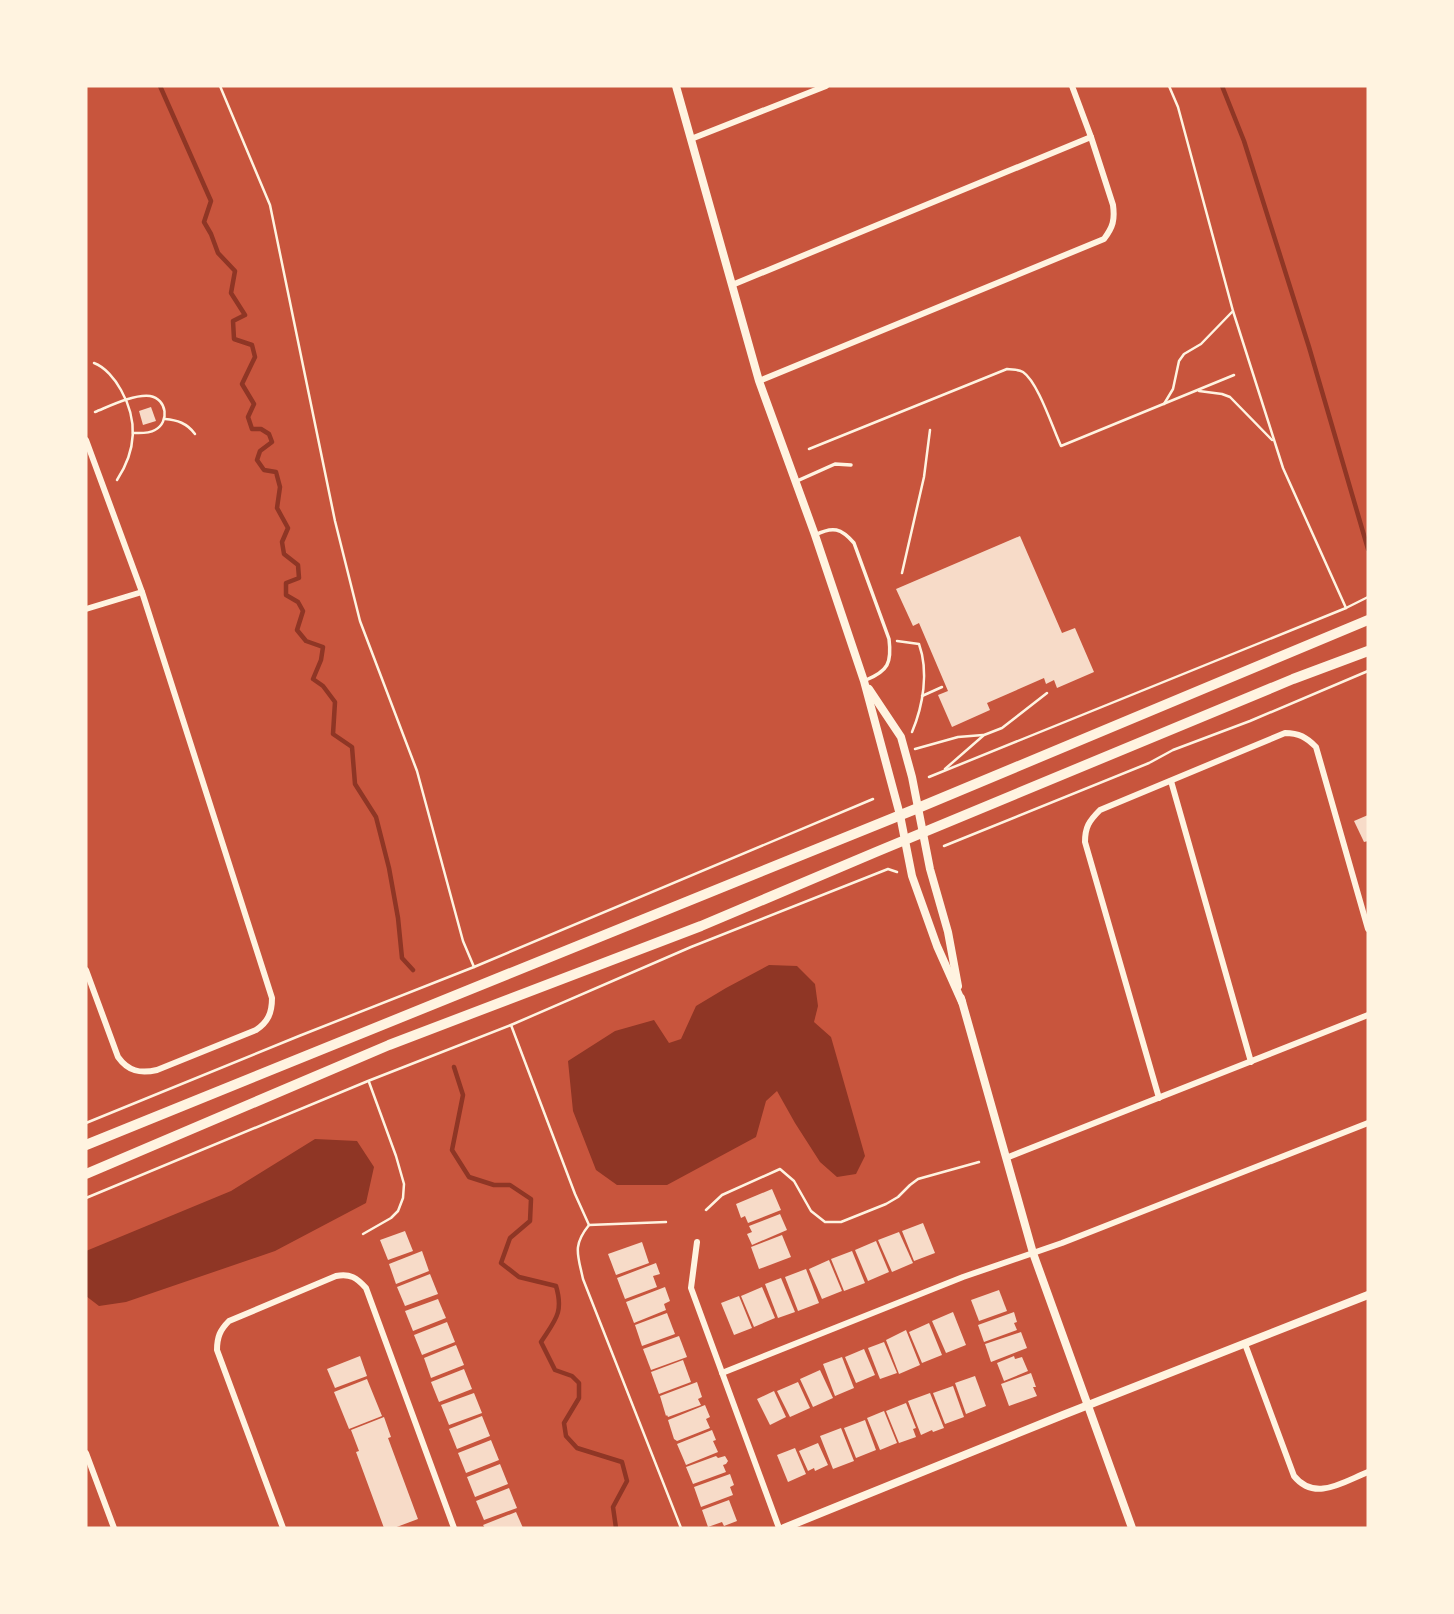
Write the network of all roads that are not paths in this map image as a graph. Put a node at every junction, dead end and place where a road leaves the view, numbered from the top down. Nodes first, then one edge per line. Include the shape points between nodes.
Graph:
1 (676, 86) edge
2 (826, 86) edge
3 (1072, 86) edge
4 (1091, 137) junction
5 (691, 139) junction
6 (732, 285) junction
7 (759, 381) junction
8 (86, 440) edge
9 (851, 465) dead end
10 (795, 482) junction
11 (815, 535) junction
12 (142, 592) junction
13 (86, 609) edge
14 (1368, 620) edge
15 (1368, 651) edge
16 (864, 681) junction
17 (1171, 781) junction
18 (918, 808) junction
19 (900, 816) junction
20 (922, 832) junction
21 (905, 840) junction
22 (1368, 929) edge
23 (86, 970) edge
24 (962, 1002) junction
25 (1368, 1015) edge
26 (1251, 1062) junction
27 (1159, 1098) junction
28 (1368, 1123) edge
29 (86, 1145) edge
30 (1006, 1158) junction
31 (86, 1174) edge
32 (697, 1242) dead end
33 (1033, 1253) junction
34 (1368, 1295) edge
35 (1245, 1344) junction
36 (722, 1373) junction
37 (1087, 1406) junction
38 (86, 1453) edge
39 (1368, 1472) edge
40 (114, 1528) edge
41 (283, 1528) edge
42 (454, 1528) edge
43 (781, 1528) edge
44 (1132, 1528) edge

1 - 5 street
2 - 5 street
3 - 4 street
4 - 6 street
4 - 7 street via 1115,217 1104,239
5 - 6 street
6 - 7 street
7 - 10 street
8 - 12 street
9 - 10 lane via 835,464
10 - 11 street
11 - 16 street
11 - 16 lane via 837,530 854,543 889,639 891,655 884,669
12 - 13 street
12 - 23 street via 272,1009 264,1026 256,1030 157,1070 134,1071 118,1056
14 - 18 main road
15 - 20 main road
16 - 18 street via 901,737
16 - 19 street
17 - 22 street via 1285,733 1307,738 1316,747
17 - 26 street
17 - 27 street via 1100,810 1085,830
18 - 19 main road
18 - 20 street
19 - 21 street
19 - 29 main road
20 - 21 main road
20 - 24 street
21 - 24 street via 912,877
21 - 31 main road via 701,926 390,1045
24 - 30 street
25 - 26 street
26 - 27 street
27 - 30 street
28 - 33 street
30 - 33 street
32 - 36 street via 691,1288
33 - 36 street
33 - 37 street
34 - 35 street
35 - 37 street
35 - 39 street via 1300,1484 1319,1490
36 - 43 street
37 - 43 street
37 - 44 street
38 - 40 street
41 - 42 street via 217,1340 229,1321 344,1274 366,1288

